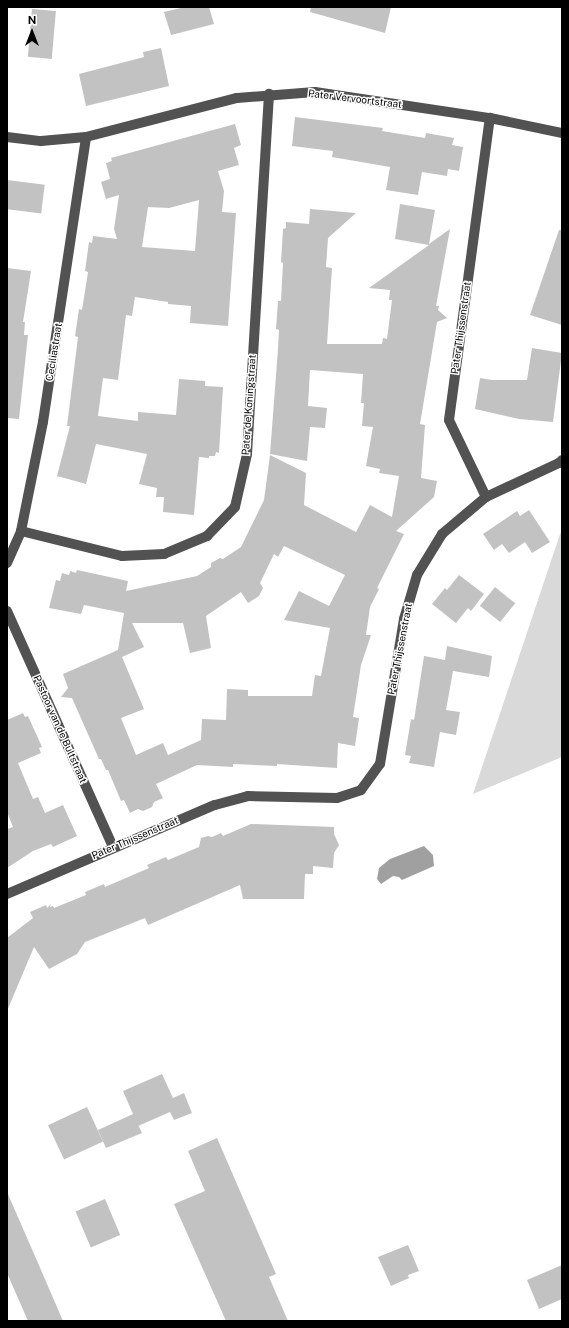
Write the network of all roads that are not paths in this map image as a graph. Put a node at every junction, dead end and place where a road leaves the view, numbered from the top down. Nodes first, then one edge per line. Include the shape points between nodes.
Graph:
1 (269, 94) junction
2 (490, 118) junction
3 (562, 133) edge
4 (7, 137) edge
5 (86, 137) junction
6 (562, 460) edge
7 (486, 497) junction
8 (21, 531) junction
9 (7, 563) edge
10 (7, 610) edge
11 (113, 848) junction
12 (7, 894) edge

1 - 2 street, Pater Vervoortstraat via 315,92
1 - 5 street, Pater Vervoortstraat via 236,98
1 - 8 street, Pater de Koningstraat via 247,454 235,507 208,536 164,554 122,556
2 - 3 street, Pater Vervoortstraat
2 - 7 street, Pater Thijssenstraat via 449,420
4 - 5 street, Pater Vervoortstraat via 41,141
5 - 8 street, Ceciliastraat via 43,422
6 - 7 street
7 - 11 street, Pater Thijssenstraat via 442,534 417,575 404,619 380,764 361,790 337,798 248,796 215,805
8 - 9 street, Ceciliastraat
10 - 11 street, Pastoor van de Bultstraat
11 - 12 street, Pater Thijssenstraat

